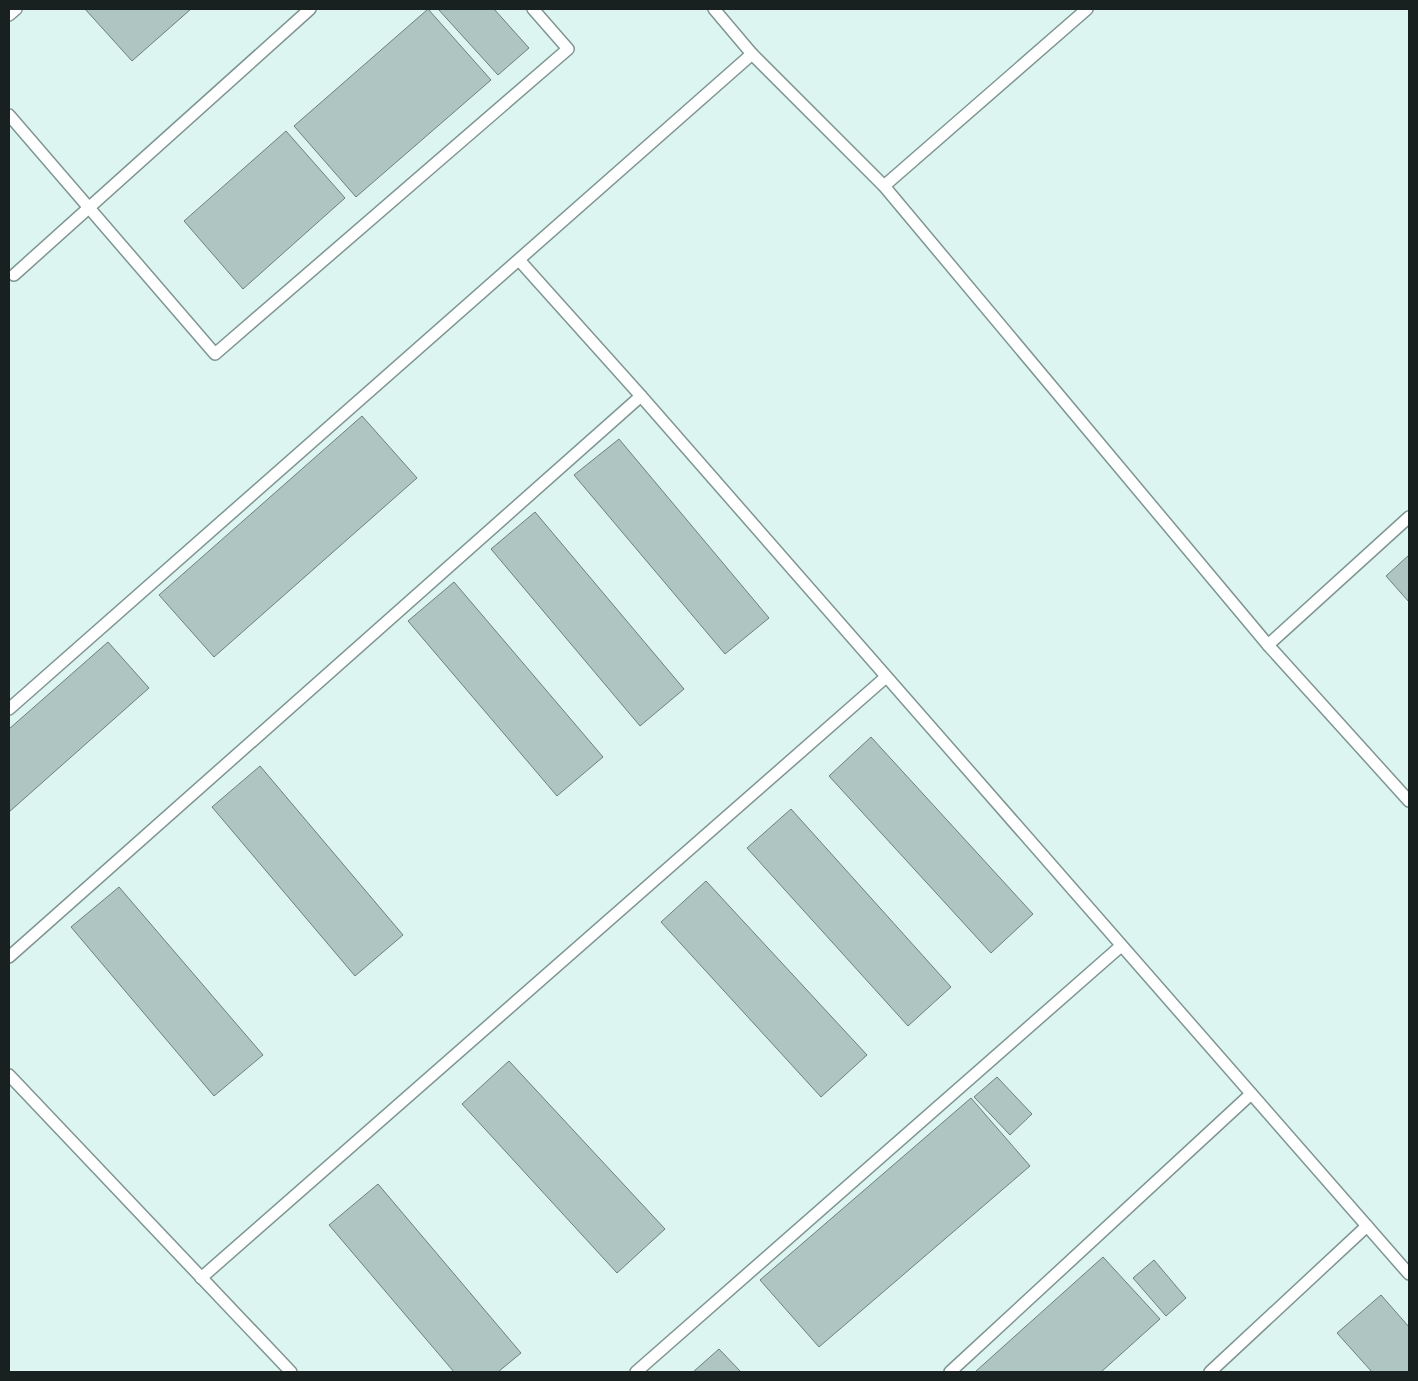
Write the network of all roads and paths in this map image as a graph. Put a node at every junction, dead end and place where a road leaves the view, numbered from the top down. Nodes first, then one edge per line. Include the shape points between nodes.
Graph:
1 (16, 9) edge
2 (310, 9) edge
3 (533, 9) edge
4 (714, 9) edge
5 (1087, 9) edge
6 (9, 15) edge
7 (752, 54) junction
8 (9, 115) edge
9 (884, 186) junction
10 (89, 208) junction
11 (519, 260) junction
12 (14, 275) dead end
13 (641, 396) junction
14 (1409, 517) edge
15 (1268, 645) junction
16 (886, 677) junction
17 (9, 709) edge
18 (1409, 801) edge
19 (1121, 946) junction
20 (9, 957) edge
21 (9, 1075) edge
22 (1251, 1094) junction
23 (1367, 1226) junction
24 (1409, 1274) edge
25 (201, 1278) junction
26 (291, 1372) edge
27 (636, 1372) edge
28 (950, 1372) edge
29 (1210, 1372) edge

1 - 6 lane
2 - 10 lane
3 - 10 lane via 568,49 215,354
4 - 7 lane
5 - 9 lane
7 - 9 lane
7 - 11 lane
8 - 10 lane
9 - 15 lane
10 - 12 lane
11 - 13 lane
11 - 17 lane
13 - 16 lane
13 - 20 lane
14 - 15 lane
15 - 18 lane
16 - 19 lane
16 - 25 lane
19 - 22 lane
19 - 27 lane
21 - 25 lane
22 - 23 lane
22 - 28 lane
23 - 24 lane
23 - 29 lane
25 - 26 lane

